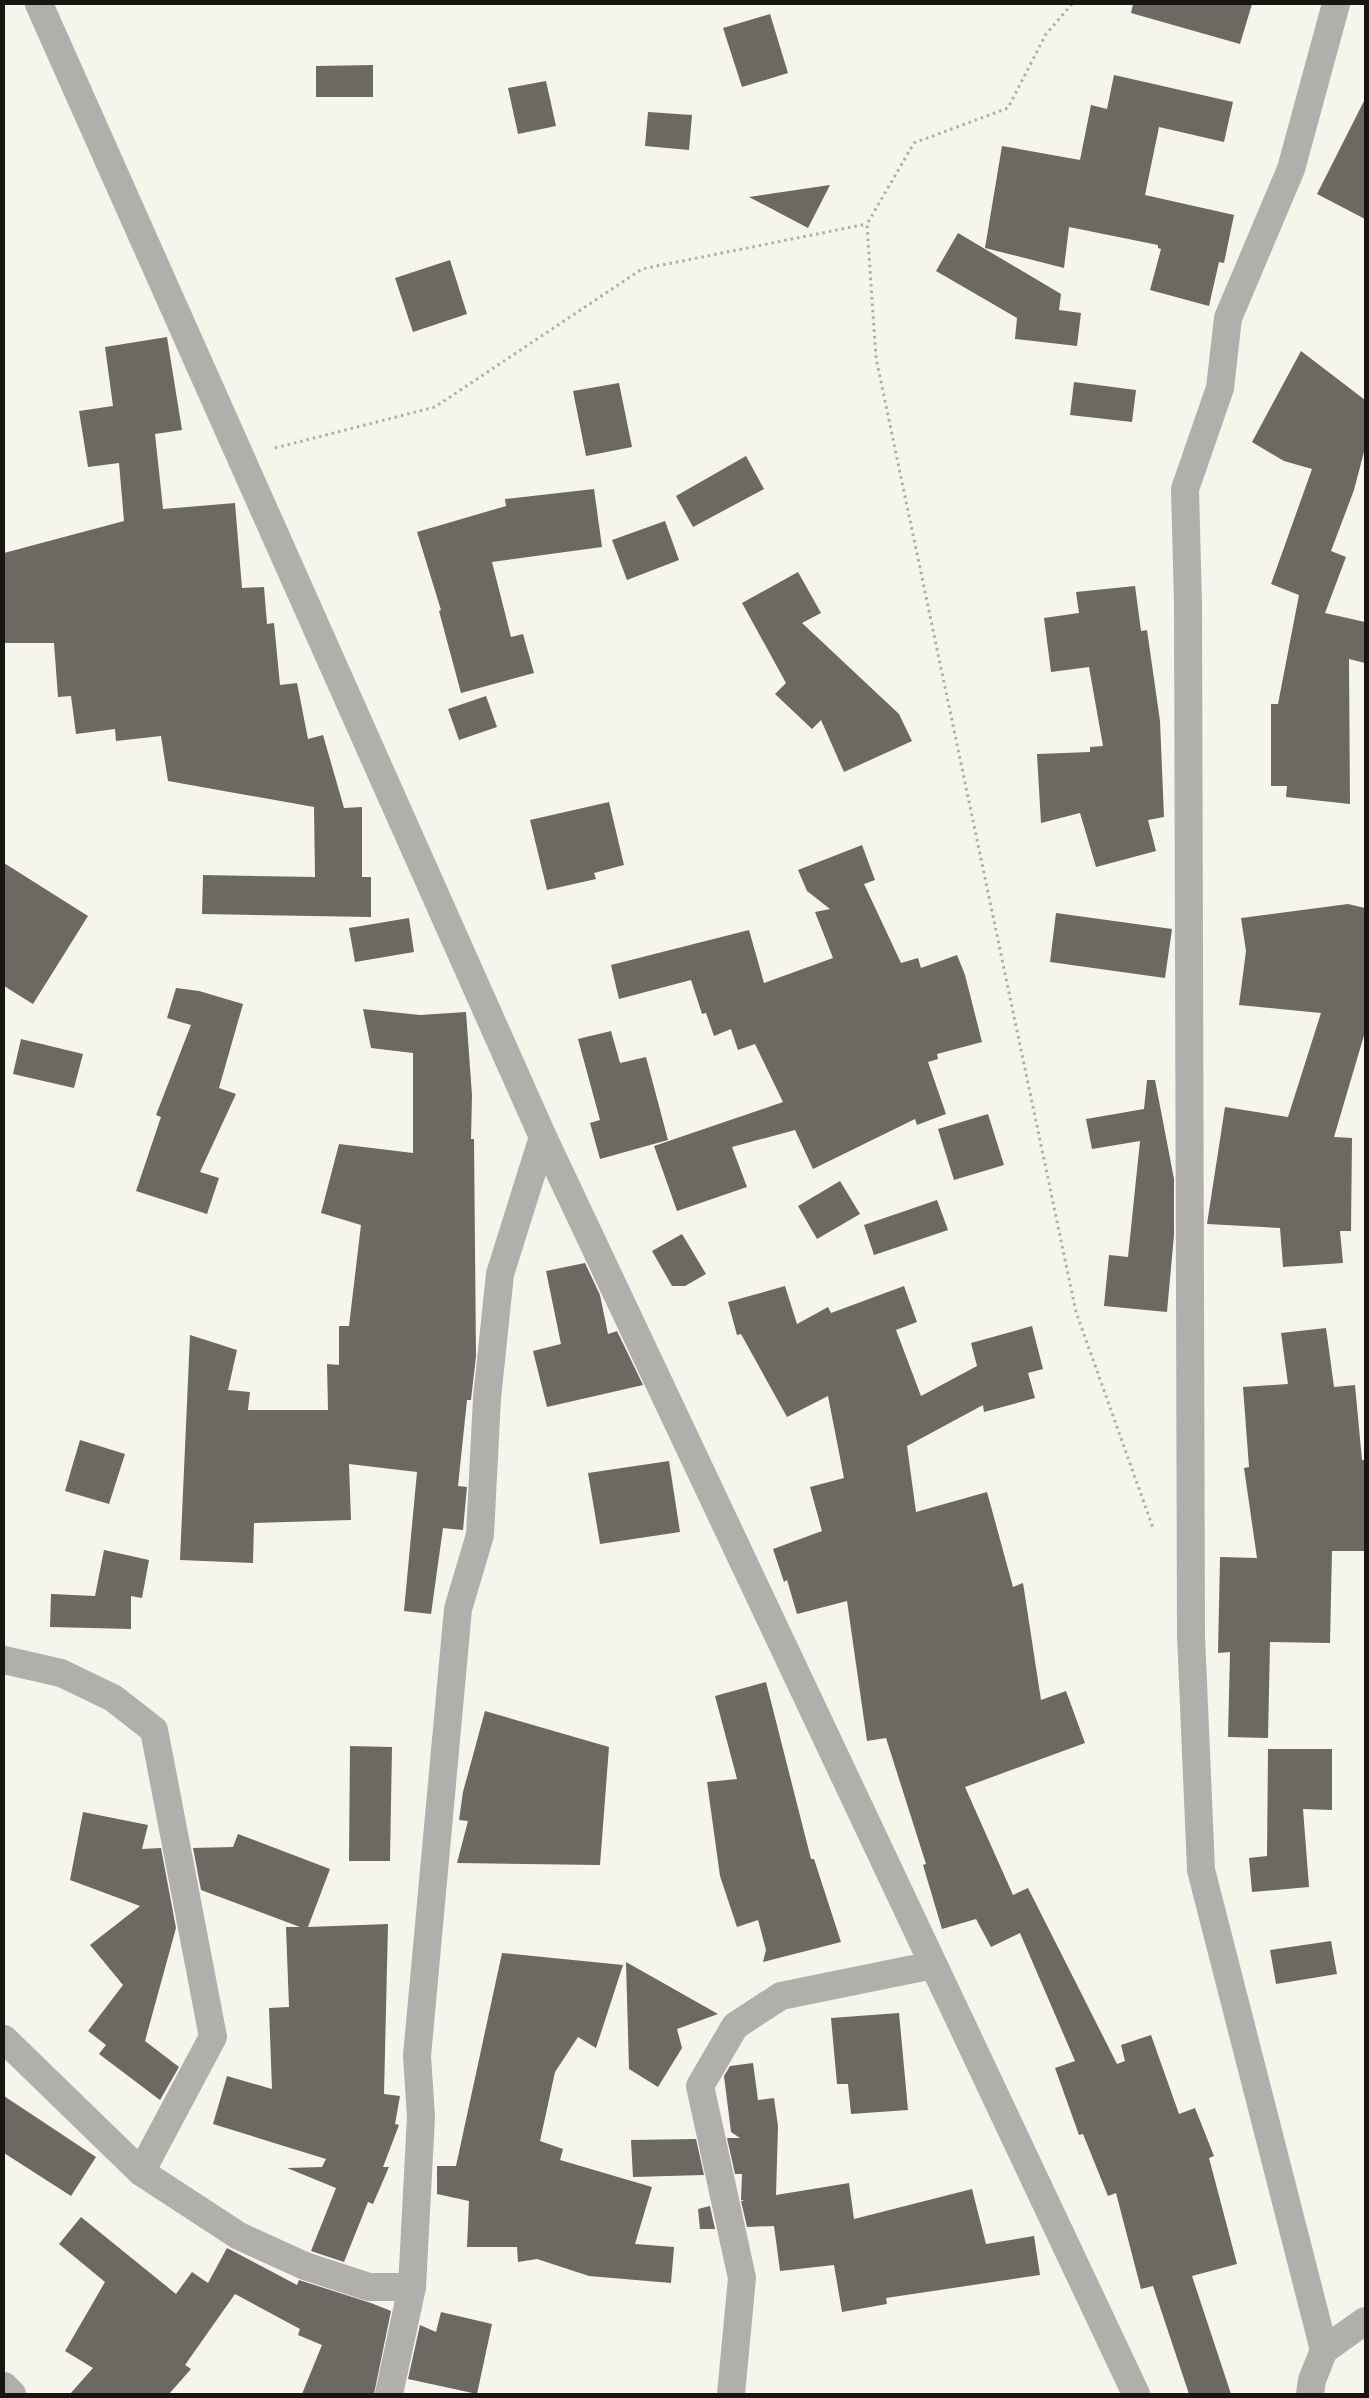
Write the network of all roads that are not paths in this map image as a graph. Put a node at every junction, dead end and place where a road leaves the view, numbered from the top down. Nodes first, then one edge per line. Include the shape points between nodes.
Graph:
1 (39, 4) edge
2 (1336, 4) edge
3 (543, 1137) junction
4 (4, 1660) edge
5 (933, 1965) junction
6 (4, 2039) edge
7 (140, 2172) junction
8 (412, 2287) junction
9 (1365, 2321) edge
10 (1324, 2350) junction
11 (4, 2386) edge
12 (12, 2394) edge
13 (389, 2394) edge
14 (732, 2394) edge
15 (1136, 2394) edge
16 (1310, 2394) edge

1 - 3 street
2 - 10 street via 1291,168 1228,318 1220,388 1185,489 1191,1635 1201,1870
3 - 5 street
3 - 8 street via 500,1274 487,1398 480,1535 458,1609 417,2056 421,2116
4 - 7 street via 61,1673 113,1698 154,1730 213,2037
5 - 14 street via 781,1996 735,2026 700,2086 742,2278
5 - 15 street
6 - 7 street
7 - 8 street via 239,2236 305,2266 369,2286
8 - 13 street
9 - 10 street
10 - 16 street
11 - 12 street

